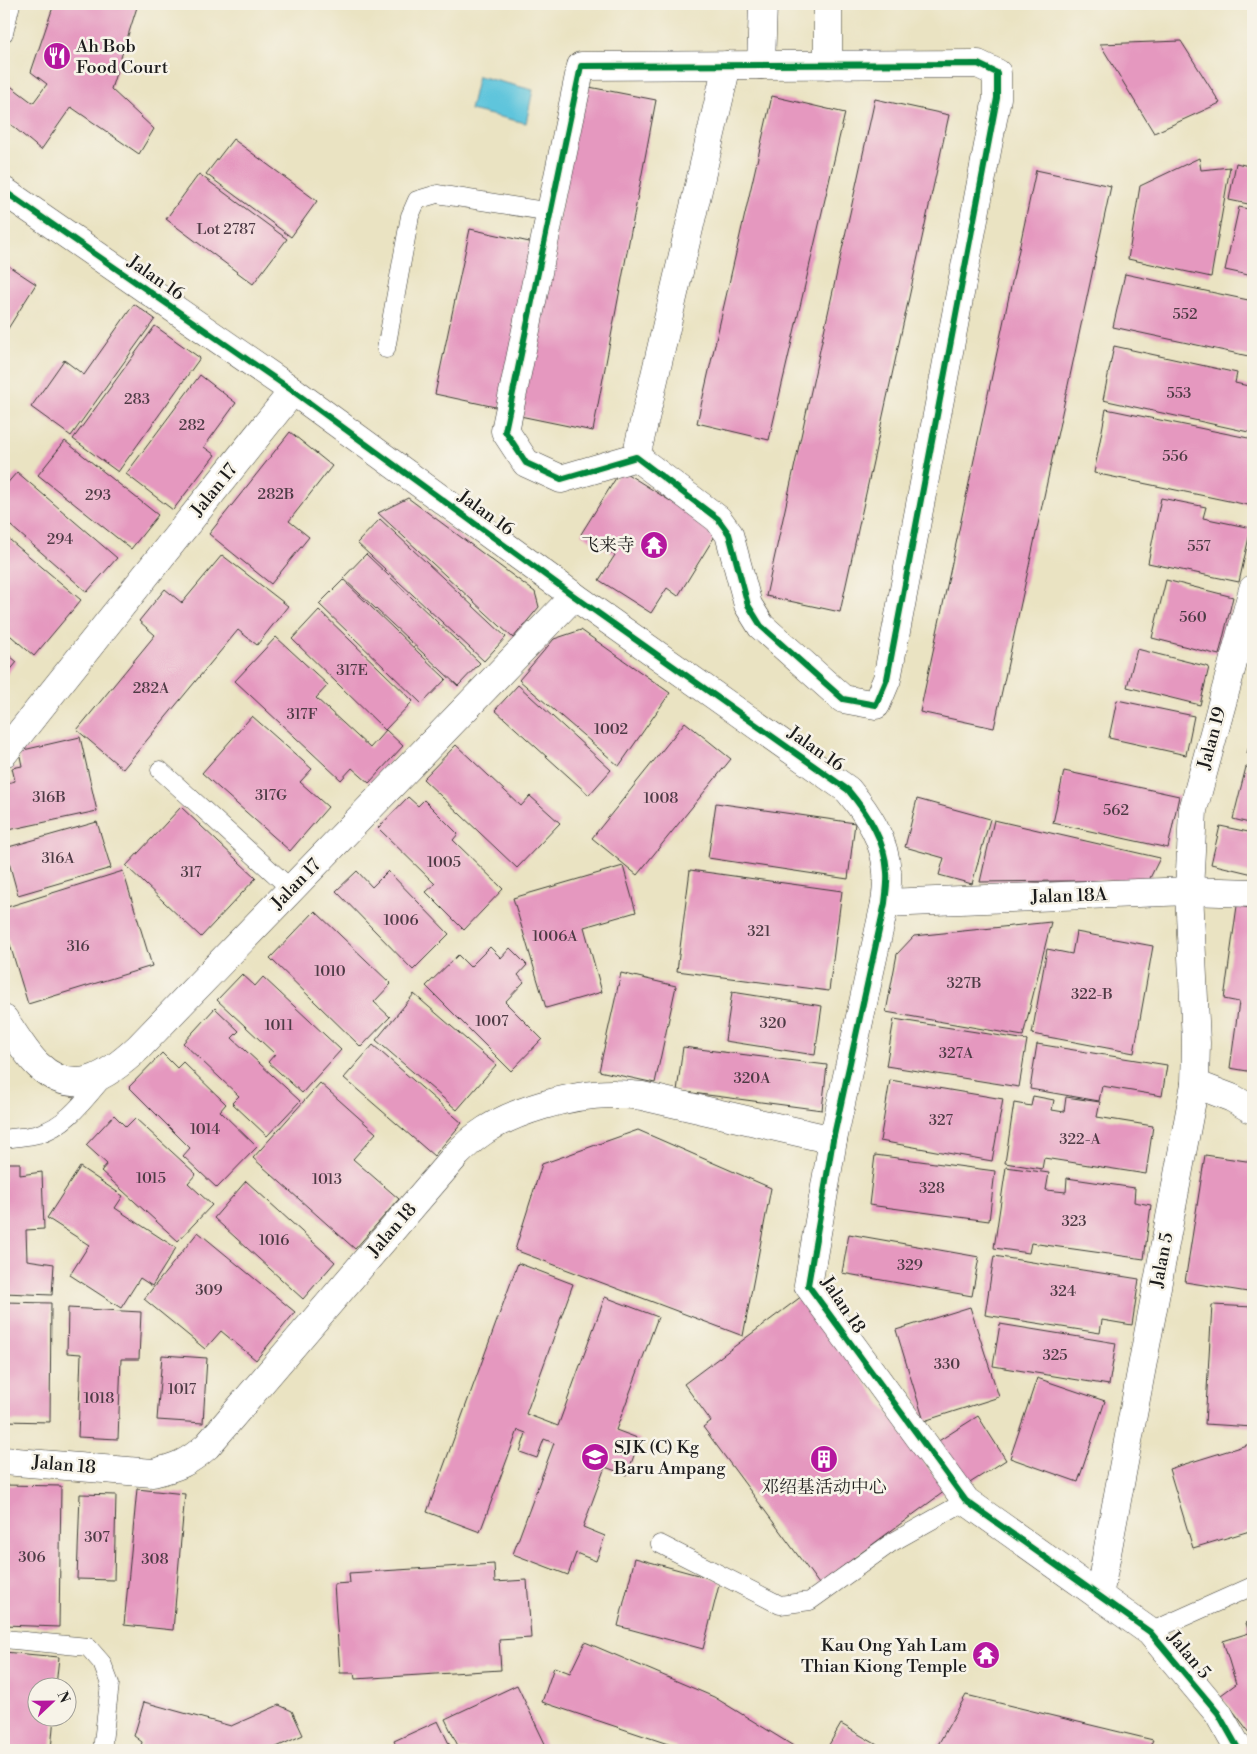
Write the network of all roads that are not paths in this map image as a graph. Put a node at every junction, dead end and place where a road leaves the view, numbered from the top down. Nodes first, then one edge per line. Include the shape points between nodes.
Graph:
1 (11, 4) edge
2 (763, 4) edge
3 (828, 4) edge
4 (4, 33) edge
5 (727, 65) junction
6 (761, 65) junction
7 (828, 65) junction
8 (4, 191) edge
9 (551, 212) junction
10 (386, 349) dead end
11 (293, 391) junction
12 (636, 457) junction
13 (1253, 588) edge
14 (574, 596) junction
15 (4, 753) edge
16 (160, 770) dead end
17 (291, 889) junction
18 (1189, 891) junction
19 (1253, 894) edge
20 (885, 903) junction
21 (4, 1019) edge
22 (108, 1073) junction
23 (1195, 1084) junction
24 (1253, 1110) edge
25 (4, 1139) edge
26 (833, 1140) junction
27 (4, 1461) edge
28 (966, 1501) junction
29 (660, 1544) dead end
30 (1253, 1586) edge
31 (1099, 1596) junction
32 (1150, 1632) junction
33 (4, 1639) edge
34 (102, 1750) edge
35 (1240, 1750) edge

1 - 4 lane
2 - 6 street
3 - 7 street
5 - 6 street
5 - 9 street via 581,66
5 - 12 street
6 - 7 street
7 - 12 street via 978,64 997,73 998,98 893,650 887,679 876,705 843,699 761,626 748,605 729,534 718,520
8 - 11 street, Jalan 16
9 - 10 lane via 437,194 417,200 410,216
9 - 12 street via 505,430 526,462 561,478
11 - 14 street, Jalan 16
11 - 15 street, Jalan 17
13 - 18 street, Jalan 19 via 1193,810
14 - 17 street, Jalan 17
14 - 20 street, Jalan 16 via 848,790 864,809 885,855 888,874
16 - 17 lane
17 - 22 street, Jalan 17 via 138,1047
18 - 19 street, Jalan 18A
18 - 20 street, Jalan 18A
18 - 23 street, Jalan 5
20 - 26 street, Jalan 18
21 - 22 street, Jalan 17 via 38,1065 50,1075 70,1082 90,1081
22 - 25 lane via 54,1128
23 - 24 street
23 - 31 street, Jalan 5
26 - 27 street, Jalan 18 via 642,1096 587,1096 538,1107 502,1121 477,1136 457,1154 207,1446 192,1459 173,1468 153,1472
26 - 28 street, Jalan 18 via 808,1285
28 - 29 lane via 891,1543 810,1601 780,1606
28 - 31 street, Jalan 18
30 - 32 lane
31 - 32 street, Jalan 5
32 - 35 street, Jalan 5 via 1218,1713
33 - 34 lane via 88,1647 102,1663 110,1684

